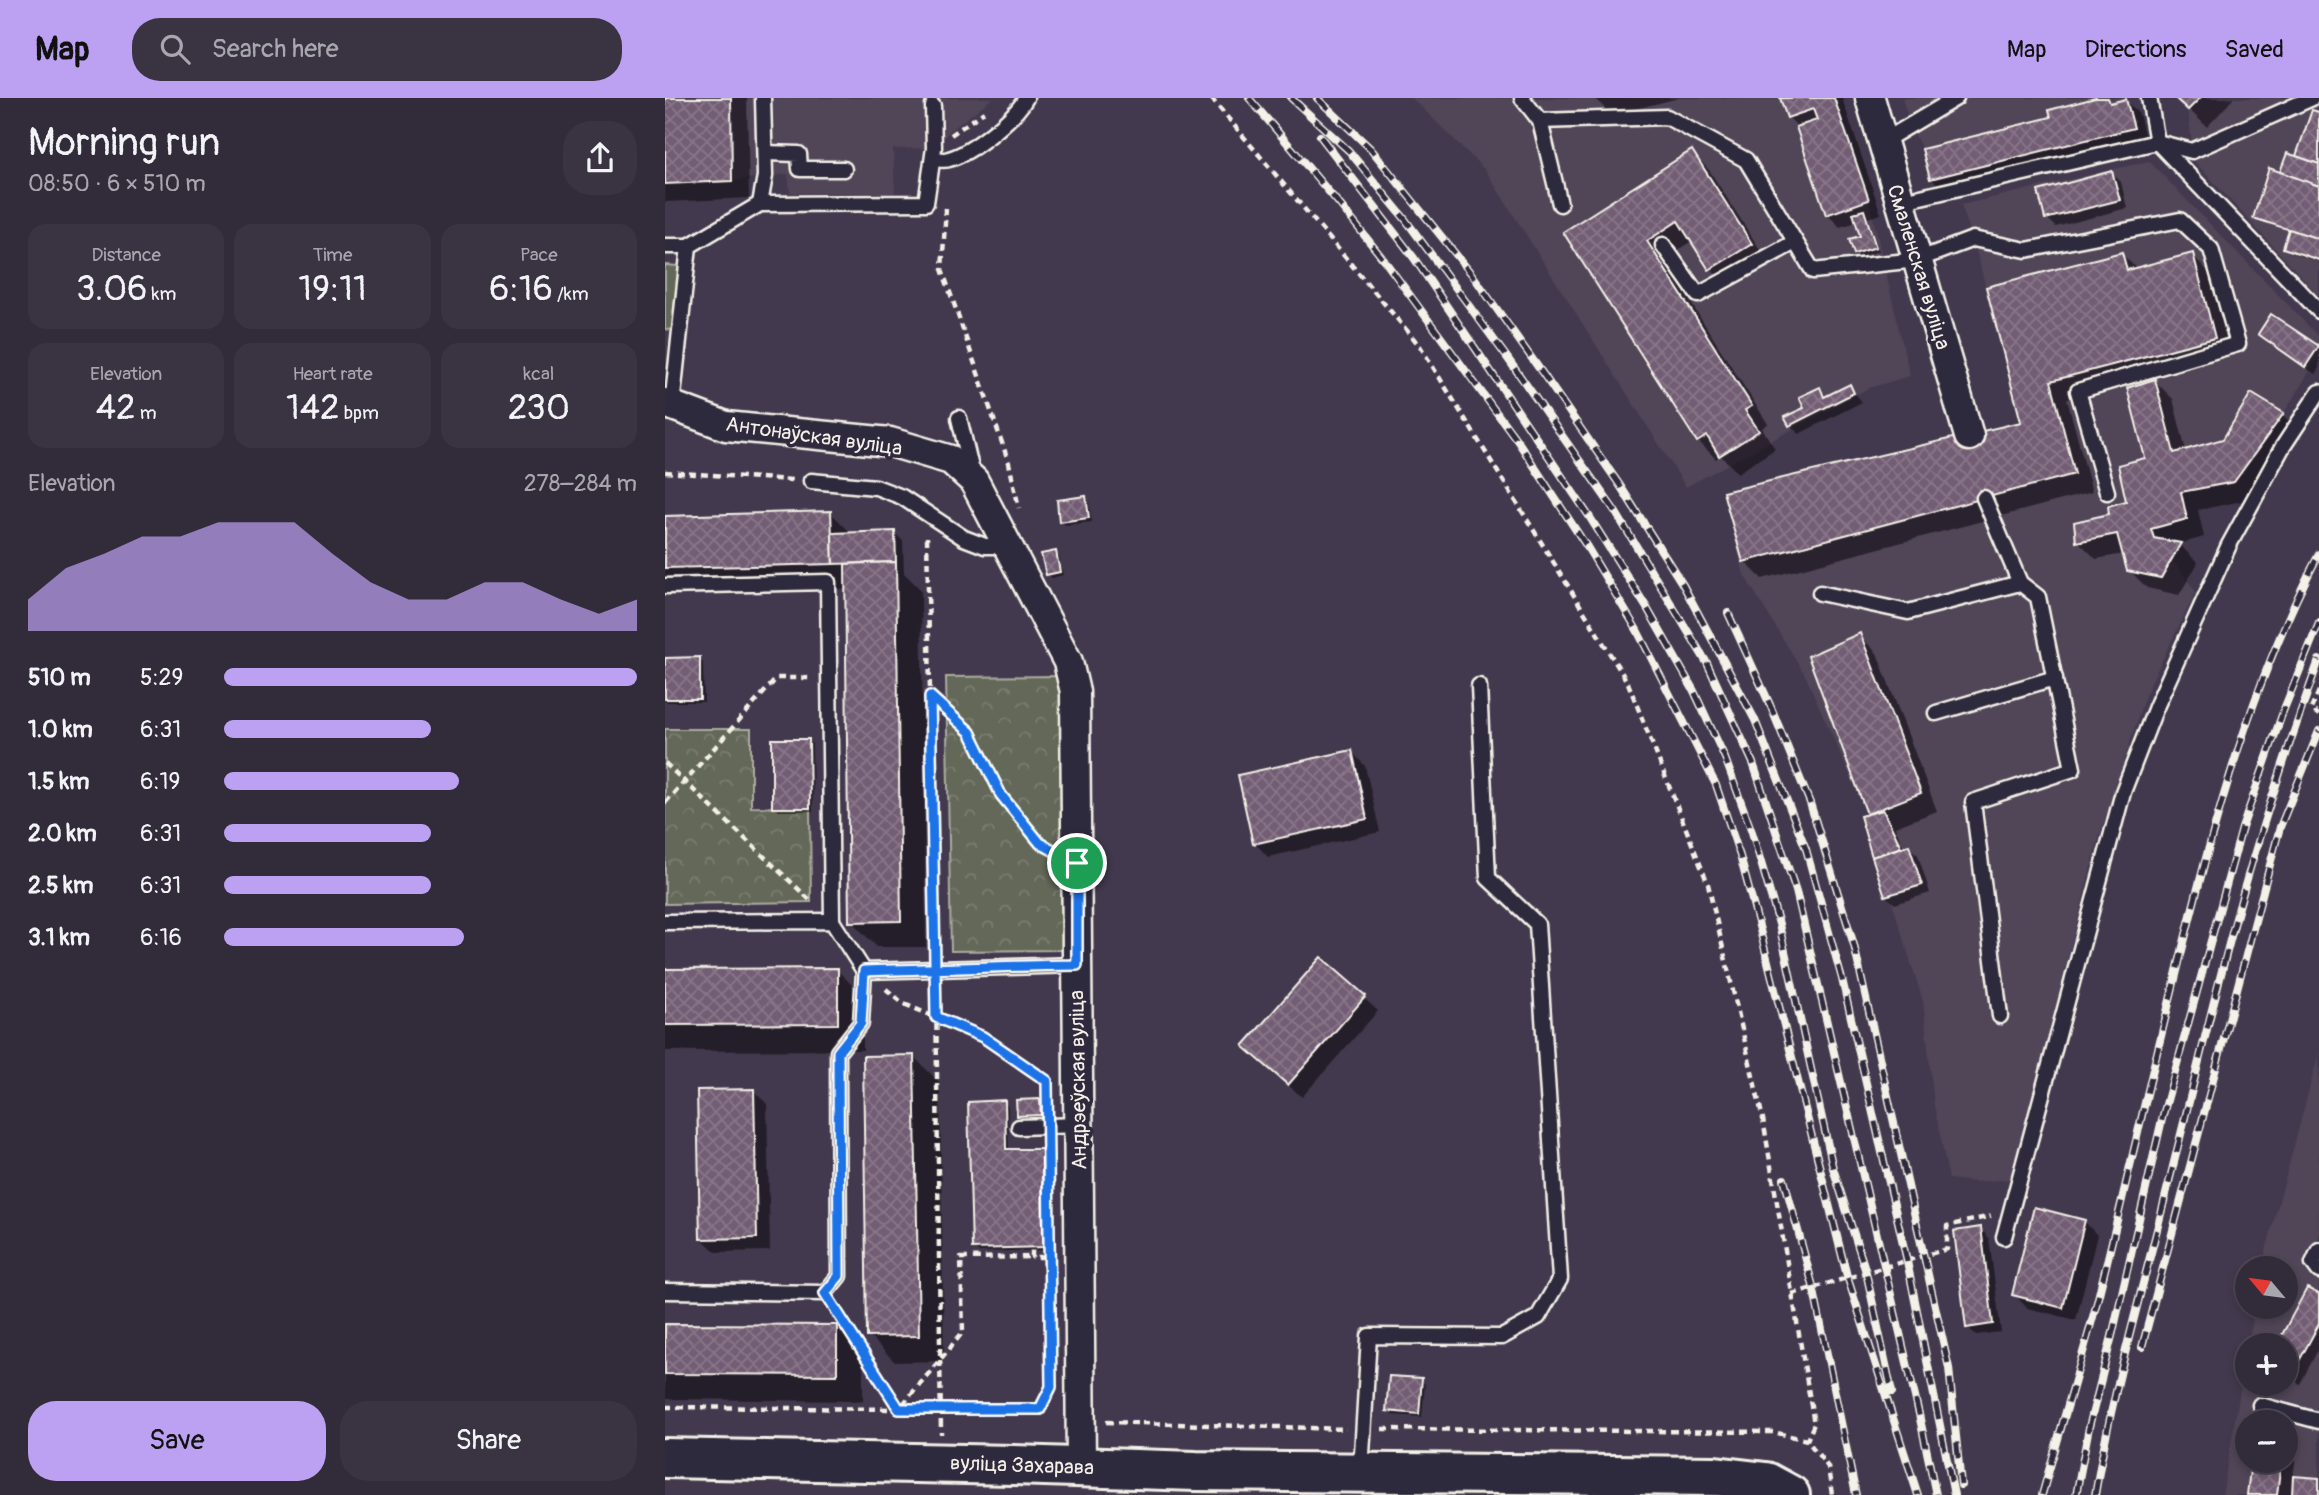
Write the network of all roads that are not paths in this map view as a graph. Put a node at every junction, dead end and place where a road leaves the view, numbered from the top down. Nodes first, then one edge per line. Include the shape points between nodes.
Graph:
1 (764, 98) edge
2 (1026, 98) edge
3 (1522, 98) edge
4 (1870, 98) edge
5 (1956, 98) edge
6 (2150, 98) edge
7 (2312, 98) edge
8 (933, 106) dead end
9 (1540, 121) junction
10 (1882, 142) junction
11 (2157, 142) junction
12 (765, 153) junction
13 (933, 159) junction
14 (844, 169) dead end
15 (1899, 202) junction
16 (760, 204) junction
17 (1560, 204) dead end
18 (1795, 242) junction
19 (1663, 244) dead end
20 (665, 246) edge
21 (689, 246) junction
22 (1917, 260) junction
23 (2319, 311) edge
24 (665, 354) edge
25 (677, 368) junction
26 (2319, 392) edge
27 (669, 405) edge
28 (959, 418) dead end
29 (1969, 436) dead end
30 (811, 481) road end
31 (974, 481) junction
32 (2107, 492) dead end
33 (1985, 498) dead end
34 (1009, 546) junction
35 (2020, 583) junction
36 (665, 586) edge
37 (1820, 593) dead end
38 (2055, 678) junction
39 (1479, 686) dead end
40 (1075, 692) joint
41 (1936, 713) dead end
42 (832, 921) junction
43 (665, 922) edge
44 (1077, 965) junction
45 (864, 971) junction
46 (2000, 1016) dead end
47 (1079, 1125) junction
48 (1019, 1127) dead end
49 (2004, 1237) dead end
50 (2319, 1250) edge
51 (2319, 1271) edge
52 (665, 1292) edge
53 (2260, 1405) dead end
54 (2319, 1421) edge
55 (665, 1458) edge
56 (1081, 1467) junction
57 (1361, 1473) junction
58 (1131, 1482) edge
59 (1651, 1485) edge
60 (1790, 1495) edge

1 - 12 lane
2 - 13 lane via 1003,126 974,146 949,160
3 - 9 lane
4 - 10 street, Смаленская вуліца
5 - 10 lane
6 - 11 lane
7 - 11 lane via 2192,151
8 - 13 lane
9 - 17 lane
9 - 18 lane via 1667,117 1746,160
10 - 15 street, Смаленская вуліца
11 - 15 lane
11 - 23 lane
12 - 14 lane via 799,154 800,169
12 - 16 lane
13 - 16 lane via 926,203
15 - 22 street, Смаленская вуліца
16 - 21 lane
18 - 19 lane via 1699,295
18 - 22 lane via 1814,271
20 - 21 lane
21 - 25 lane
22 - 29 street, Смаленская вуліца
22 - 32 lane via 1973,239 2026,250 2180,220 2211,249 2238,344 2078,391
24 - 25 lane
25 - 27 lane
26 - 49 lane via 2229,545 2128,780
27 - 31 street, Антонаўская вуліца via 726,426 890,442 951,460
28 - 31 lane
30 - 34 lane via 876,487 902,497 964,538 985,546
31 - 34 street, Антонаўская вуліца
33 - 35 lane
34 - 40 street, Антонаўская вуліца via 1068,662
35 - 37 lane via 1908,612
35 - 38 lane via 2038,597
36 - 42 lane via 828,582
38 - 41 lane
38 - 46 lane via 2073,769 1973,802
39 - 57 lane via 1487,878 1537,925 1560,1279 1538,1317 1502,1338 1369,1336
40 - 44 street, Андрэеўская вуліца
42 - 43 lane
42 - 45 lane
44 - 45 lane
44 - 47 street, Андрэеўская вуліца
45 - 52 lane via 861,1023 838,1052 839,1276 825,1293
47 - 48 lane
47 - 56 street, Андрэеўская вуліца
50 - 51 lane via 2313,1263
53 - 54 lane
55 - 56 main road, вуліца Захарава
56 - 58 main road, вуліца Захарава
57 - 58 main road, вуліца Захарава
57 - 59 main road, вуліца Захарава
59 - 60 main road, вуліца Захарава via 1715,1476 1766,1482

